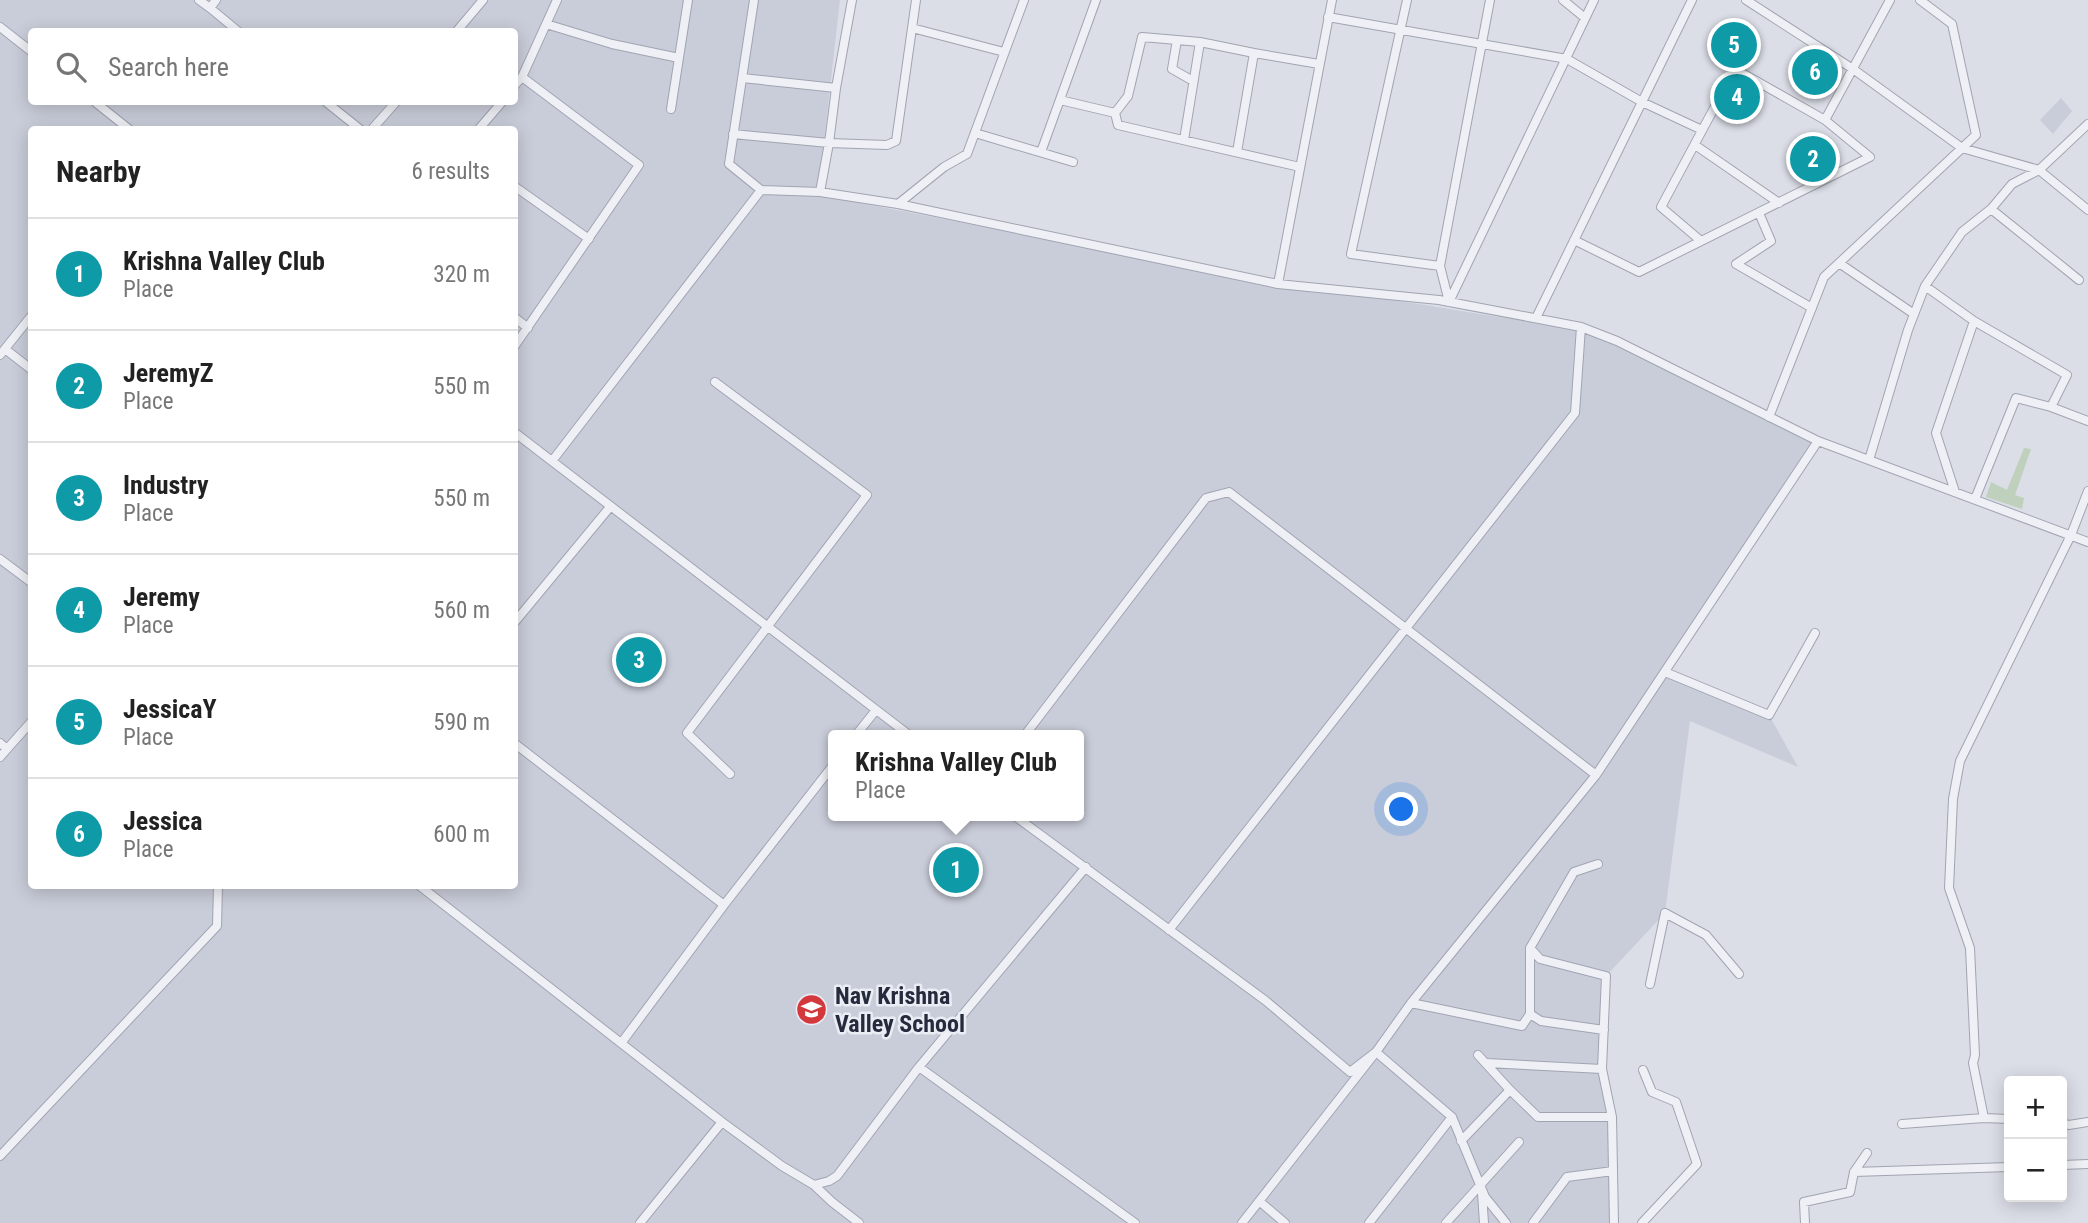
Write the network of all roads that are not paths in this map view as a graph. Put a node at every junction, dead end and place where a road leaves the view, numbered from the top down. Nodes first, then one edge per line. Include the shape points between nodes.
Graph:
1 (199, 0) edge
2 (216, 0) edge
3 (483, 0) edge
4 (557, 0) edge
5 (688, 0) edge
6 (754, 0) edge
7 (852, 0) edge
8 (916, 0) edge
9 (1024, 0) edge
10 (1096, 0) edge
11 (1332, 0) edge
12 (1407, 0) edge
13 (1490, 0) edge
14 (1563, 0) edge
15 (1594, 0) edge
16 (1692, 0) edge
17 (1746, 0) edge
18 (1890, 0) edge
19 (1920, 0) edge
20 (210, 8) junction
21 (1328, 17) junction
22 (1585, 18) junction
23 (546, 24) junction
24 (0, 27) edge
25 (234, 28) edge
26 (459, 28) edge
27 (912, 28) junction
28 (1400, 29) junction
29 (1177, 40) junction
30 (1200, 43) junction
31 (1482, 43) junction
32 (28, 49) edge
33 (1004, 52) junction
34 (1254, 52) junction
35 (679, 58) junction
36 (1567, 58) junction
37 (1320, 64) junction
38 (1853, 69) junction
39 (522, 77) junction
40 (742, 78) junction
41 (1194, 81) junction
42 (518, 82) edge
43 (836, 88) junction
44 (1060, 100) junction
45 (1642, 102) junction
46 (98, 105) edge
47 (330, 105) edge
48 (393, 105) edge
49 (499, 105) edge
50 (671, 109) dead end
51 (1115, 113) junction
52 (1825, 120) junction
53 (2088, 124) edge
54 (125, 126) edge
55 (356, 126) edge
56 (375, 126) edge
57 (481, 126) edge
58 (1702, 130) junction
59 (975, 133) junction
60 (733, 134) junction
61 (1184, 140) junction
62 (829, 143) junction
63 (1695, 145) junction
64 (1962, 148) junction
65 (1041, 152) junction
66 (1237, 152) junction
67 (1073, 162) dead end
68 (1300, 167) junction
69 (2039, 170) junction
70 (518, 189) edge
71 (761, 190) junction
72 (820, 192) junction
73 (1779, 203) junction
74 (898, 204) junction
75 (1991, 209) junction
76 (2088, 210) edge
77 (1759, 213) junction
78 (589, 239) junction
79 (1574, 240) junction
80 (1700, 241) junction
81 (1839, 263) junction
82 (1440, 266) junction
83 (2079, 280) dead end
84 (1278, 284) junction
85 (1925, 286) junction
86 (1450, 302) junction
87 (1812, 308) junction
88 (1914, 314) junction
89 (1536, 318) junction
90 (28, 320) edge
91 (518, 320) edge
92 (1974, 321) junction
93 (1581, 327) junction
94 (528, 328) junction
95 (518, 342) edge
96 (2, 352) edge
97 (28, 368) edge
98 (715, 382) dead end
99 (2051, 407) junction
100 (1769, 417) junction
101 (2088, 421) edge
102 (518, 435) edge
103 (1818, 441) junction
104 (1869, 460) junction
105 (552, 461) junction
106 (2088, 491) edge
107 (1955, 492) junction
108 (1975, 499) junction
109 (610, 507) junction
110 (2071, 535) junction
111 (2088, 542) edge
112 (0, 559) edge
113 (28, 580) edge
114 (518, 619) edge
115 (767, 627) junction
116 (1406, 628) junction
117 (1815, 632) dead end
118 (1665, 672) junction
119 (876, 709) junction
120 (28, 725) edge
121 (860, 730) edge
122 (903, 730) edge
123 (1029, 730) edge
124 (4, 746) edge
125 (518, 746) edge
126 (0, 757) edge
127 (828, 772) edge
128 (730, 774) dead end
129 (1596, 775) junction
130 (1022, 821) edge
131 (1598, 864) dead end
132 (1086, 867) junction
133 (218, 889) edge
134 (423, 889) edge
135 (724, 905) junction
136 (1169, 930) junction
137 (1530, 948) junction
138 (1739, 974) dead end
139 (1650, 984) dead end
140 (1412, 1003) junction
141 (1530, 1014) junction
142 (1604, 1030) junction
143 (622, 1042) junction
144 (1376, 1052) junction
145 (1478, 1055) dead end
146 (1487, 1063) junction
147 (919, 1067) junction
148 (1602, 1069) junction
149 (1643, 1070) dead end
150 (1510, 1090) junction
151 (1452, 1117) junction
152 (1612, 1117) junction
153 (1983, 1118) junction
154 (2004, 1119) edge
155 (722, 1122) junction
156 (2088, 1122) edge
157 (1902, 1124) dead end
158 (2067, 1124) edge
159 (1461, 1141) junction
160 (1519, 1142) dead end
161 (1867, 1153) dead end
162 (0, 1156) edge
163 (2088, 1164) edge
164 (2067, 1165) edge
165 (2004, 1167) edge
166 (1613, 1171) junction
167 (1854, 1172) junction
168 (814, 1185) junction
169 (1481, 1188) junction
170 (1259, 1201) junction
171 (640, 1223) edge
172 (859, 1223) edge
173 (1135, 1223) edge
174 (1242, 1223) edge
175 (1285, 1223) edge
176 (1369, 1223) edge
177 (1446, 1223) edge
178 (1484, 1223) edge
179 (1506, 1223) edge
180 (1532, 1223) edge
181 (1614, 1223) edge
182 (1642, 1223) edge
183 (1805, 1223) edge

1 - 20 street
2 - 20 street
3 - 26 street
4 - 23 street
5 - 35 street
6 - 40 street
7 - 43 street
8 - 27 street
9 - 33 street
10 - 44 street
11 - 21 street
12 - 28 street
13 - 31 street
14 - 22 street
15 - 22 street
16 - 45 street
17 - 38 street
18 - 38 street
19 - 64 street via 1952,24 1976,135
20 - 25 street
21 - 28 street
21 - 37 street
22 - 36 street
23 - 35 street
23 - 39 street
24 - 32 street
27 - 33 street
27 - 62 street via 896,141 887,145
28 - 31 street
28 - 82 street via 1351,254
29 - 30 street
29 - 41 street via 1172,69
29 - 51 street via 1142,37 1128,96
30 - 34 street
30 - 41 street
31 - 36 street
31 - 82 street
33 - 59 street
34 - 37 street
34 - 66 street
35 - 50 street
36 - 45 street
36 - 86 street
37 - 68 street
38 - 52 street
38 - 64 street
39 - 42 street
39 - 78 street via 639,166
40 - 43 street
40 - 60 street
41 - 61 street
43 - 62 street
44 - 51 street
44 - 65 street
45 - 58 street
45 - 79 street
46 - 54 street
47 - 55 street
48 - 56 street
49 - 57 street
51 - 61 street via 1118,125
52 - 58 street via 1735,69
52 - 73 street via 1870,157
53 - 69 street
58 - 63 street
59 - 65 street
59 - 74 street via 967,154
60 - 62 street
60 - 71 street via 729,164
61 - 66 street
62 - 72 street
63 - 73 street
63 - 80 street via 1661,207
64 - 69 street
64 - 81 street
65 - 67 street
66 - 68 street
68 - 84 street
69 - 75 street via 2012,184
69 - 76 street
70 - 78 street
71 - 72 street
71 - 105 street
72 - 74 street
73 - 77 street
74 - 84 street
75 - 83 street
75 - 85 street via 1962,232
77 - 80 street
77 - 87 street via 1771,241 1736,264
78 - 94 street
79 - 80 street via 1639,272
79 - 89 street
81 - 87 street via 1824,277
81 - 88 street
82 - 86 street
84 - 86 street
85 - 88 street
85 - 92 street
86 - 89 street
87 - 100 street
88 - 104 street
89 - 93 street
90 - 96 street
91 - 94 street
92 - 99 street via 2067,375
92 - 107 street via 1936,433
93 - 100 street
93 - 116 street via 1575,413
94 - 95 street
96 - 97 street
98 - 115 street via 867,495
99 - 101 street
99 - 108 street via 2016,398
100 - 103 street
102 - 105 street
103 - 104 street
103 - 118 street
104 - 107 street
105 - 109 street
106 - 110 street
107 - 108 street
108 - 110 street
109 - 114 street
109 - 115 street
110 - 111 street
110 - 153 street via 1960,761 1953,799 1948,888 1970,948 1973,1063
112 - 113 street
115 - 119 street
115 - 128 street via 687,733
116 - 123 street via 1229,492 1206,498
116 - 129 street
116 - 136 street
117 - 118 street via 1769,715
118 - 129 street
119 - 121 street
119 - 122 street
120 - 124 street
124 - 126 street
125 - 135 street
127 - 135 street
129 - 140 street
130 - 132 street
131 - 137 street via 1574,872
132 - 136 street
132 - 147 street
133 - 162 street via 217,926
134 - 143 street
135 - 143 street
136 - 144 street via 1266,1001 1350,1072
137 - 141 street
137 - 142 street via 1540,959 1606,976
138 - 139 street via 1706,935 1665,914
140 - 141 street via 1522,1026
140 - 144 street
141 - 142 street via 1541,1021
142 - 148 street
143 - 155 street
144 - 151 street
144 - 170 street
145 - 146 street
146 - 148 street
146 - 150 street
147 - 168 street via 837,1176
147 - 173 street
148 - 152 street
149 - 182 street via 1652,1092 1676,1102 1697,1164
150 - 152 street via 1538,1116
150 - 159 street
151 - 159 street
151 - 176 street
152 - 166 street
153 - 154 street
153 - 157 street
155 - 168 street
155 - 171 street
156 - 158 street
159 - 169 street
160 - 169 street
161 - 167 street
163 - 164 street
165 - 167 street
166 - 180 street via 1567,1177
166 - 181 street
167 - 183 street via 1850,1192 1804,1202
168 - 172 street
169 - 177 street
169 - 178 street
169 - 179 street
170 - 174 street
170 - 175 street

